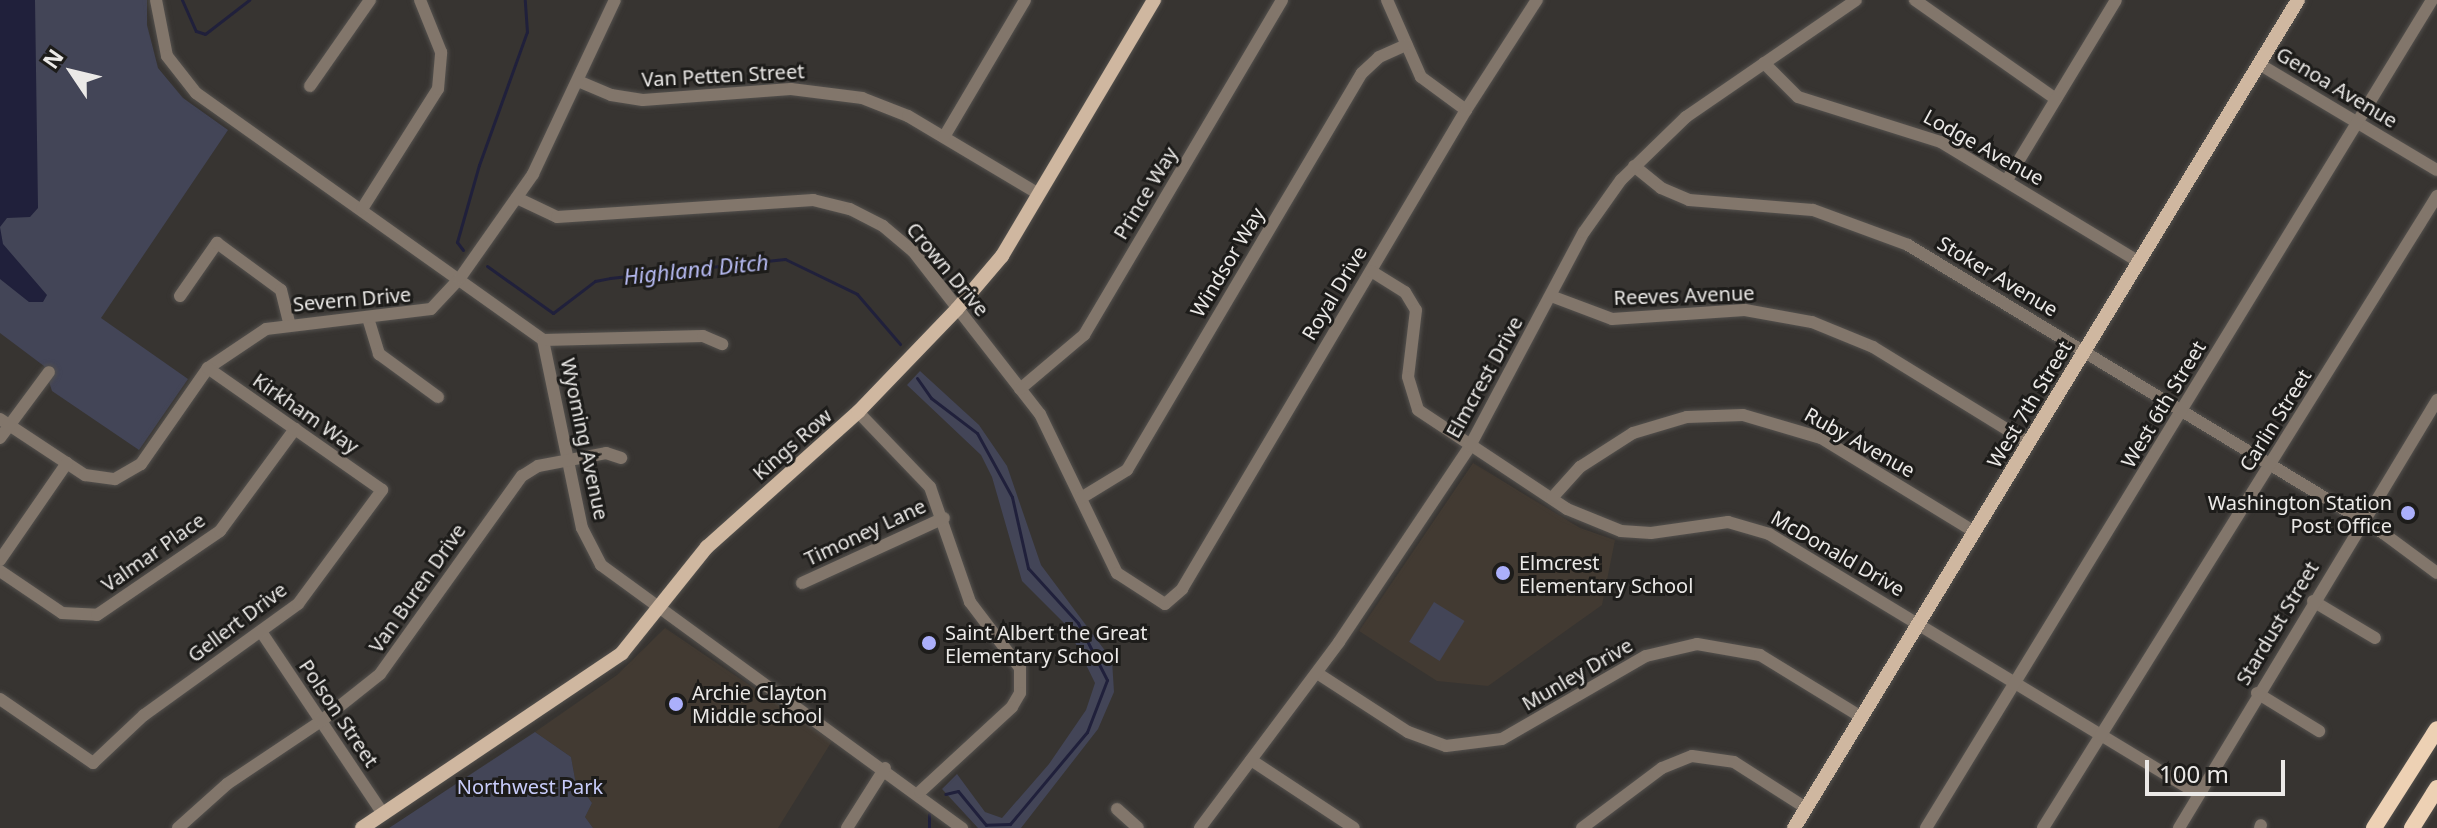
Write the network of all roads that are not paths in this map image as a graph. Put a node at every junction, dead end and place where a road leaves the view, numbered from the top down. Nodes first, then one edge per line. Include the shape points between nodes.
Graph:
1 (370, 0) edge
2 (420, 0) edge
3 (615, 0) edge
4 (1025, 0) edge
5 (1154, 0) edge
6 (1282, 0) edge
7 (1387, 0) edge
8 (1537, 0) edge
9 (1856, 0) edge
10 (1915, 0) edge
11 (2298, 0) edge
12 (2432, 0) edge
13 (2112, 2) edge
14 (156, 6) edge
15 (1406, 45) junction
16 (1764, 63) junction
17 (2259, 64) junction
18 (578, 81) junction
19 (310, 86) dead end
20 (2056, 99) junction
21 (1466, 110) junction
22 (2358, 122) junction
23 (944, 137) junction
24 (1634, 166) junction
25 (2437, 170) edge
26 (2007, 180) junction
27 (1039, 194) junction
28 (2437, 196) edge
29 (517, 198) junction
30 (362, 209) junction
31 (2139, 262) junction
32 (1371, 271) junction
33 (460, 278) junction
34 (180, 296) dead end
35 (1551, 296) junction
36 (957, 309) junction
37 (368, 318) junction
38 (290, 325) junction
39 (543, 340) junction
40 (722, 344) dead end
41 (2085, 352) junction
42 (208, 368) junction
43 (49, 372) dead end
44 (1020, 389) junction
45 (438, 397) dead end
46 (2437, 400) edge
47 (2183, 410) junction
48 (858, 412) junction
49 (4, 422) edge
50 (295, 429) junction
51 (0, 438) edge
52 (2029, 443) junction
53 (1470, 446) junction
54 (621, 458) dead end
55 (569, 460) junction
56 (67, 463) junction
57 (2271, 464) junction
58 (382, 490) joint
59 (1081, 498) junction
60 (1552, 498) junction
61 (944, 518) junction
62 (2363, 520) junction
63 (1975, 532) junction
64 (0, 560) edge
65 (0, 571) edge
66 (2437, 573) edge
67 (802, 583) dead end
68 (2313, 601) junction
69 (1165, 604) joint
70 (659, 609) junction
71 (1918, 624) junction
72 (262, 633) junction
73 (2375, 638) dead end
74 (1317, 673) junction
75 (2015, 682) junction
76 (2257, 693) junction
77 (0, 699) edge
78 (1861, 717) junction
79 (321, 721) junction
80 (2437, 729) edge
81 (2319, 731) dead end
82 (2101, 735) junction
83 (1251, 760) junction
84 (885, 768) junction
85 (2437, 788) edge
86 (920, 792) junction
87 (2196, 793) junction
88 (1806, 808) junction
89 (1117, 809) dead end
90 (383, 814) junction
91 (178, 828) edge
92 (362, 828) edge
93 (847, 828) edge
94 (962, 828) edge
95 (1138, 828) edge
96 (1200, 828) edge
97 (1354, 828) edge
98 (1582, 828) edge
99 (1794, 828) edge
100 (1926, 828) edge
101 (2043, 828) edge
102 (2179, 828) edge
103 (2374, 828) edge
104 (2412, 828) edge

1 - 19 street
2 - 30 street via 441,52 438,89
3 - 18 street, Severn Drive
4 - 23 street
5 - 27 main road, Kings Row
6 - 44 street, Prince Way via 1084,335
7 - 15 street
8 - 21 street, Royal Drive
9 - 16 street, Elmcrest Drive
10 - 20 street
11 - 17 main road, West 7th Street
12 - 22 street, West 6th Street
13 - 20 street
14 - 30 street, Wyoming Avenue via 167,56 185,83
15 - 21 street via 1428,85
15 - 59 street, Windsor Way via 1379,57 1362,73 1127,470
16 - 24 street, Elmcrest Drive via 1686,117
16 - 26 street, Lodge Avenue via 1798,97 1922,133
17 - 22 street, Genoa Avenue
17 - 31 main road, West 7th Street
18 - 23 street, Van Petten Street via 611,95 643,100 791,89 839,93 885,106
18 - 29 street, Severn Drive
20 - 26 street
21 - 32 street, Royal Drive
22 - 25 street, Genoa Avenue
22 - 47 street, West 6th Street
23 - 27 street, Van Petten Street
24 - 35 street, Elmcrest Drive via 1584,232
24 - 41 street, Stoker Avenue via 1661,188 1689,200 1789,206 1863,225 1908,245
26 - 31 street, Lodge Avenue
27 - 36 main road, Kings Row via 995,267
28 - 57 street, Carlin Street
29 - 33 street, Severn Drive
29 - 36 street, Crown Drive via 557,217 793,200 833,204 867,217 898,238
30 - 33 street, Wyoming Avenue
31 - 41 main road, West 7th Street
32 - 53 street, McDonald Drive via 1405,292 1416,310 1408,377 1414,404
32 - 69 street, Royal Drive via 1182,589
33 - 37 street, Severn Drive via 431,309
33 - 39 street, Wyoming Avenue
34 - 38 street via 217,243 281,290
35 - 52 street, Reeves Avenue via 1612,319 1734,310 1812,322 1873,347
35 - 53 street, Elmcrest Drive
36 - 44 street, Crown Drive
36 - 48 main road, Kings Row
37 - 38 street, Severn Drive
37 - 45 street via 379,354
38 - 42 street, Severn Drive via 266,329
39 - 40 street via 703,336
39 - 55 street, Wyoming Avenue
41 - 47 street, Stoker Avenue
41 - 52 main road, West 7th Street
42 - 50 street, Kirkham Way
42 - 56 street, Severn Drive via 134,471 105,480
43 - 49 street
44 - 59 street, Crown Drive via 1047,423
46 - 62 street, Stardust Street
47 - 57 street, Stoker Avenue
47 - 75 street, West 6th Street
48 - 61 street via 930,487
48 - 70 main road, Kings Row via 707,547
49 - 51 street
49 - 56 street, Severn Drive
50 - 58 street, Kirkham Way
50 - 65 street, Valmar Place via 220,531 97,615 62,613
52 - 63 main road, West 7th Street
53 - 60 street, McDonald Drive
53 - 74 street, Elmcrest Drive
54 - 55 street, Van Buren Drive via 606,453
55 - 70 street, Wyoming Avenue via 582,528 593,554 612,576
55 - 79 street, Van Buren Drive via 522,476 390,663
56 - 64 street
57 - 62 street, Stoker Avenue
57 - 82 street, Carlin Street
58 - 72 street, Gellert Drive via 314,587
59 - 69 street, Crown Drive via 1117,573
60 - 63 street, Ruby Avenue via 1591,458 1633,433 1687,417 1743,415 1821,438
60 - 71 street, McDonald Drive via 1593,524 1621,531 1651,533 1728,522 1758,529
61 - 67 street, Timoney Lane
61 - 86 street via 970,602 1016,659 1021,685 1008,712
62 - 66 street, Stoker Avenue
62 - 68 street, Stardust Street
63 - 71 main road, West 7th Street
68 - 73 street
68 - 76 street, Stardust Street
70 - 84 street, Wyoming Avenue
70 - 90 main road, Kings Row via 612,661
71 - 75 street, McDonald Drive
71 - 78 main road, West 7th Street
72 - 77 street, Gellert Drive via 144,715 93,763
72 - 79 street, Polson Street
74 - 78 street, Munley Drive via 1408,732 1446,746 1502,739 1646,656 1697,644 1760,655
74 - 83 street, Elmcrest Drive
75 - 82 street, McDonald Drive
75 - 100 street, West 6th Street
76 - 81 street
76 - 87 street, Stardust Street
78 - 88 main road, West 7th Street
79 - 90 street, Polson Street
79 - 91 street, Van Buren Drive via 227,784
80 - 103 highway
82 - 87 street, McDonald Drive
82 - 101 street, Carlin Street
83 - 96 street, Elmcrest Drive
83 - 97 street
84 - 86 street, Wyoming Avenue
84 - 93 street
85 - 104 highway
86 - 94 street, Wyoming Avenue
87 - 102 street, Stardust Street
88 - 98 street via 1734,762 1692,756 1662,768
88 - 99 main road, West 7th Street
89 - 95 street
90 - 92 main road, Kings Row

